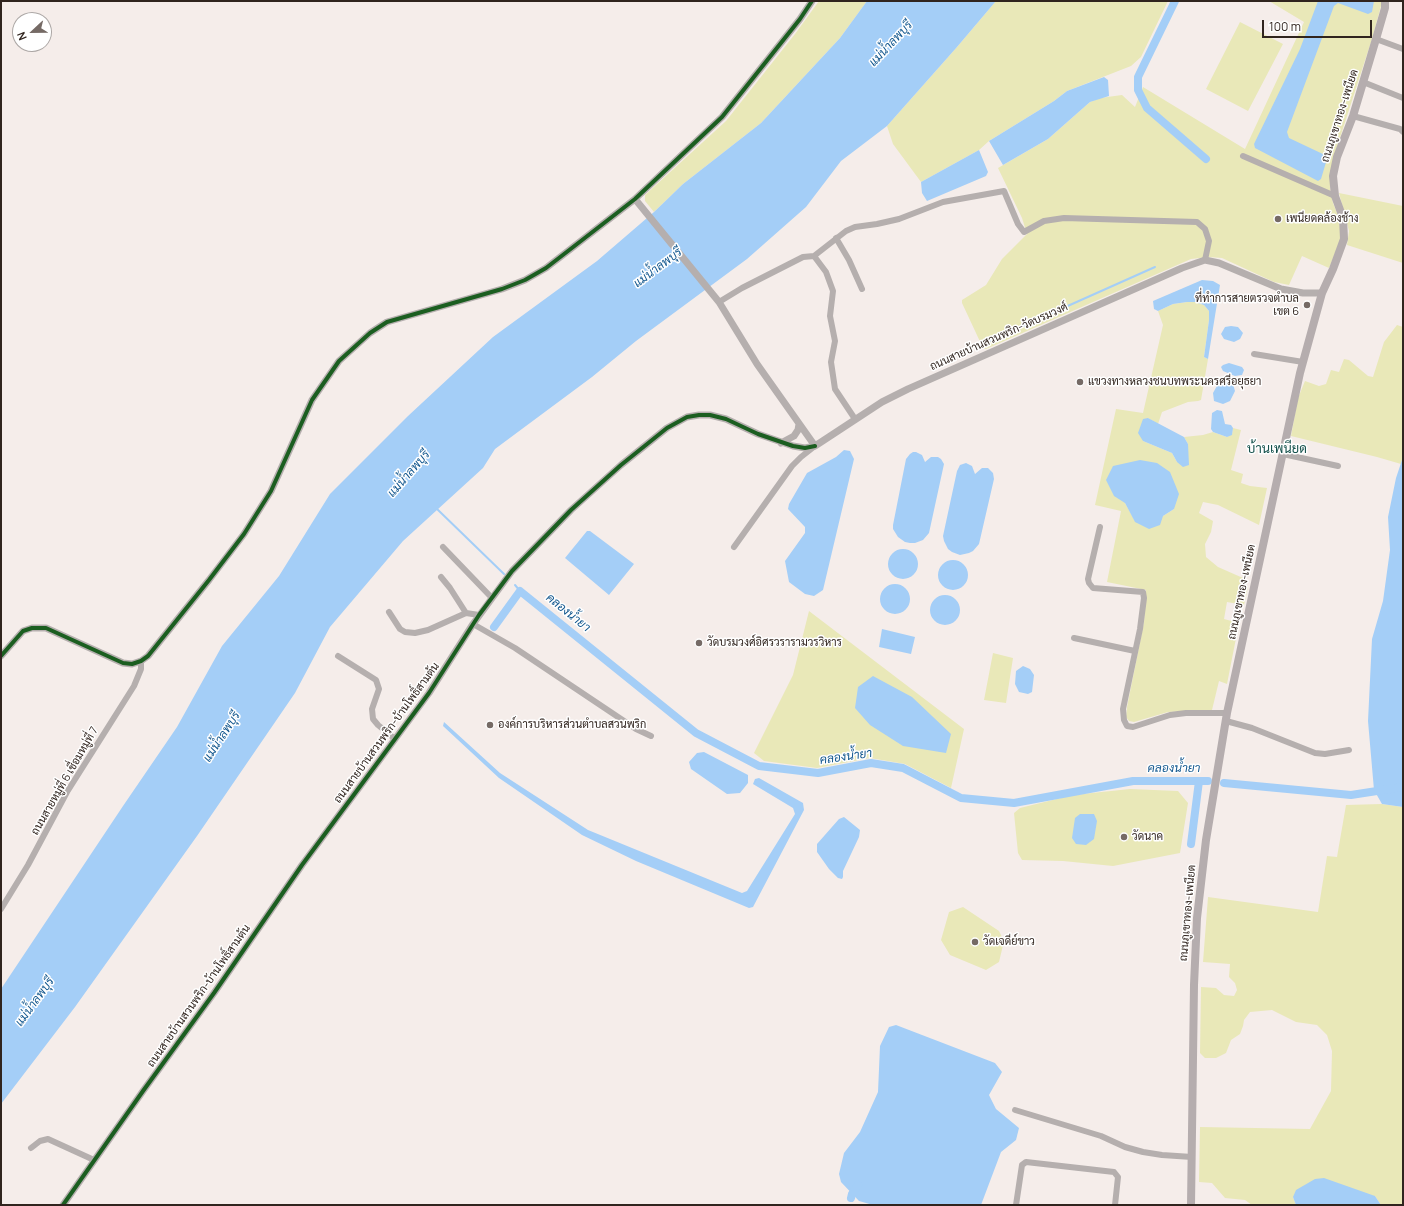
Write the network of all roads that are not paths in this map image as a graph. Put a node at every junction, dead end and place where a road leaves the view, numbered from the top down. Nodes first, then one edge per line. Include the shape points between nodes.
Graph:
1 (812, 1) edge
2 (1385, 1) edge
3 (1376, 39) junction
4 (1403, 49) edge
5 (1363, 82) junction
6 (1403, 98) edge
7 (1352, 116) junction
8 (1403, 132) edge
9 (1243, 156) dead end
10 (1335, 196) junction
11 (634, 199) junction
12 (836, 238) junction
13 (814, 256) junction
14 (1206, 260) junction
15 (862, 289) dead end
16 (1322, 293) junction
17 (717, 299) junction
18 (1254, 354) dead end
19 (1303, 362) junction
20 (855, 419) junction
21 (799, 424) junction
22 (781, 443) junction
23 (816, 446) junction
24 (1283, 454) junction
25 (1338, 466) dead end
26 (1100, 526) dead end
27 (443, 547) dead end
28 (734, 547) dead end
29 (441, 577) dead end
30 (492, 598) junction
31 (389, 612) dead end
32 (466, 612) junction
33 (479, 615) junction
34 (473, 624) junction
35 (1074, 638) dead end
36 (1135, 651) junction
37 (1, 656) edge
38 (338, 656) dead end
39 (141, 662) junction
40 (1227, 717) junction
41 (651, 736) dead end
42 (396, 739) junction
43 (1349, 750) dead end
44 (1, 909) edge
45 (1015, 1110) dead end
46 (31, 1148) dead end
47 (1192, 1157) junction
48 (94, 1160) junction
49 (63, 1205) edge
50 (1016, 1205) edge
51 (1116, 1205) edge
52 (1191, 1205) edge

1 - 11 street via 722,117
2 - 3 main road, ถนนภูเขาทอง-เพนียด
3 - 4 street
3 - 5 main road, ถนนภูเขาทอง-เพนียด
5 - 6 street
5 - 7 main road, ถนนภูเขาทอง-เพนียด
7 - 8 street
7 - 10 main road, ถนนภูเขาทอง-เพนียด via 1337,157 1333,176
9 - 10 street
10 - 16 main road, ถนนภูเขาทอง-เพนียด via 1343,218 1344,239
11 - 17 street
11 - 39 street via 546,268 525,280 502,290 387,322 355,345 339,361 312,400 271,490 244,534
12 - 13 street
12 - 14 street via 846,230 899,219 943,202 1004,191 1024,232 1044,220 1064,218 1197,222 1205,229 1209,241
12 - 15 street
13 - 17 street via 802,257
13 - 20 street via 826,272 833,291 830,316 835,341 831,362 835,389
14 - 16 street via 1281,289
14 - 20 street, ถนนสายบ้านสวนพริก-วัดบรมวงศ์ via 1182,268 908,389
16 - 19 main road, ถนนภูเขาทอง-เพนียด
17 - 21 street via 757,364
18 - 19 street
19 - 24 main road, ถนนภูเขาทอง-เพนียด
20 - 23 street, ถนนสายบ้านสวนพริก-วัดบรมวงศ์
21 - 22 street via 794,436
21 - 23 street
22 - 23 street, ถนนสายบ้านสวนพริก-บ้านโพธิ์สามต้น via 805,448
22 - 30 street, ถนนสายบ้านสวนพริก-บ้านโพธิ์สามต้น via 726,419 710,415 687,417 667,428 571,510 512,571
23 - 28 street, ถนนสายบ้านสวนพริก-วัดบรมวงศ์ via 792,466
24 - 25 street
24 - 40 main road, ถนนภูเขาทอง-เพนียด
26 - 36 street via 1089,583 1093,588 1143,592
27 - 30 street
29 - 32 street
30 - 33 street, ถนนสายบ้านสวนพริก-บ้านโพธิ์สามต้น
31 - 32 street via 400,630 415,633 428,630
32 - 33 street
33 - 34 street, ถนนสายบ้านสวนพริก-บ้านโพธิ์สามต้น
34 - 41 street via 515,648 636,729
34 - 42 street, ถนนสายบ้านสวนพริก-บ้านโพธิ์สามต้น via 429,694
35 - 36 street
36 - 40 street via 1123,709 1127,726 1133,727 1170,715
37 - 39 street via 23,632 32,628 46,628 123,663
38 - 42 street via 376,680 379,688 372,709 374,719
39 - 44 street, ถนนสายหมู่ที่ 6 เชื่อมหมู่ที่ 7 via 134,686 67,792
40 - 43 street via 1315,753
40 - 47 main road, ถนนภูเขาทอง-เพนียด via 1206,840 1197,918
42 - 48 street, ถนนสายบ้านสวนพริก-บ้านโพธิ์สามต้น via 299,870
45 - 47 street via 1101,1136 1142,1152
46 - 48 street via 48,1139
47 - 52 main road, ถนนภูเขาทอง-เพนียด
48 - 49 street, ถนนสายบ้านสวนพริก-บ้านโพธิ์สามต้น
50 - 51 street via 1022,1165 1026,1162 1114,1172 1118,1177

